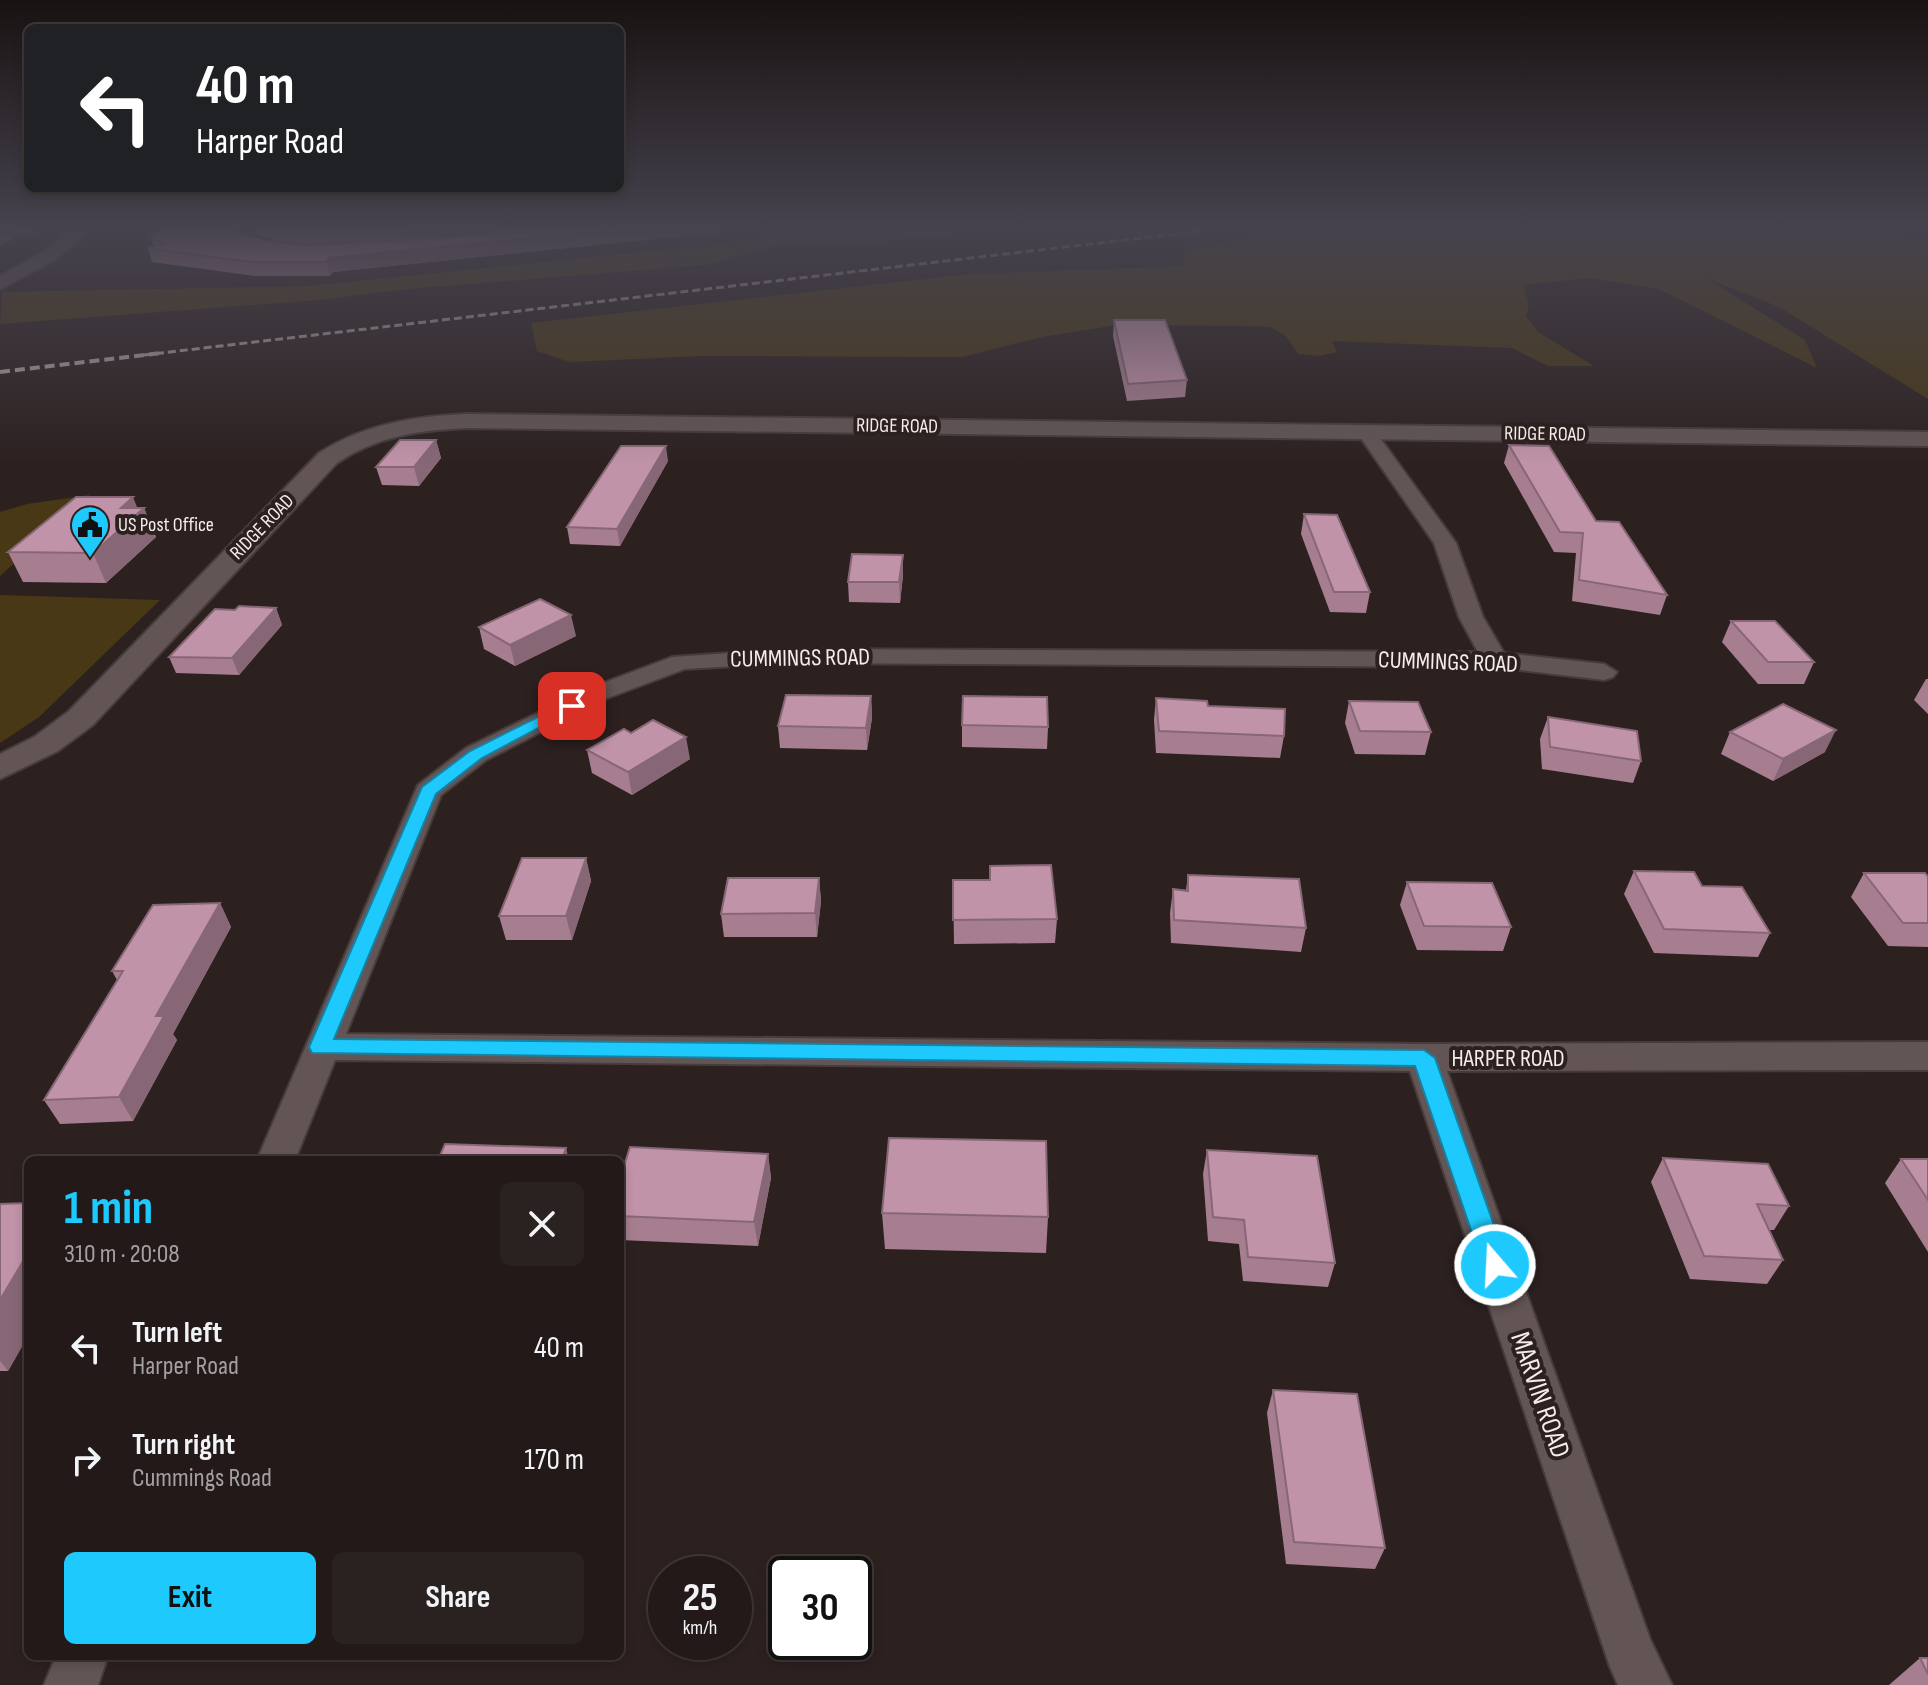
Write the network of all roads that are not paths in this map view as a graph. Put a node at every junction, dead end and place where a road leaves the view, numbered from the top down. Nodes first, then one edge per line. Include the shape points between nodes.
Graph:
1 (1365, 431) junction
2 (1928, 439) edge
3 (1495, 660) junction
4 (1604, 672) dead end
5 (0, 768) edge
6 (320, 1047) junction
7 (1928, 1056) edge
8 (1424, 1058) junction
9 (278, 1156) edge
10 (80, 1660) edge
11 (71, 1685) edge
12 (1645, 1685) edge

1 - 2 street, RIDGE ROAD
1 - 3 street via 1445,543 1471,617
1 - 5 street, RIDGE ROAD via 468,421 393,430 355,442 328,458 81,718
3 - 4 street, CUMMINGS ROAD
3 - 6 street, CUMMINGS ROAD via 791,656 681,662 596,694 476,754 428,791
6 - 8 street, HARPER ROAD
6 - 9 street, CUMMINGS ROAD
7 - 8 street, HARPER ROAD
8 - 12 street, MARVIN ROAD via 1628,1649
10 - 11 street

